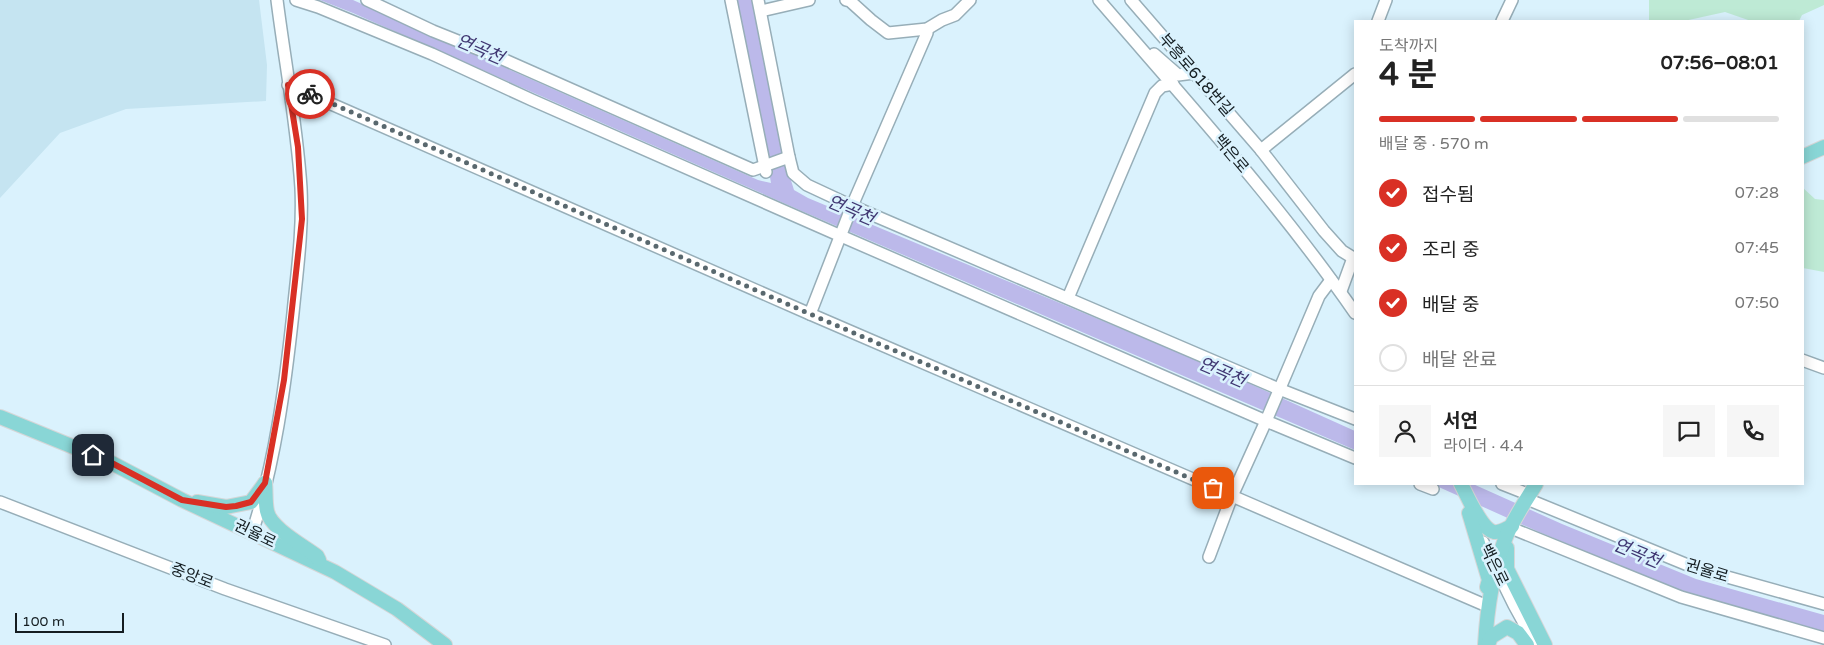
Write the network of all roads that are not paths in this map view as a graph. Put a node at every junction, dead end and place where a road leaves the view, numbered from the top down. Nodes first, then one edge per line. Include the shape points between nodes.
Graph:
1 (277, 0) edge
2 (296, 0) edge
3 (367, 0) edge
4 (731, 0) edge
5 (809, 0) edge
6 (846, 0) edge
7 (970, 0) edge
8 (1099, 0) edge
9 (1130, 0) edge
10 (1386, 0) edge
11 (1512, 0) edge
12 (759, 5) edge
13 (1378, 20) edge
14 (1502, 20) edge
15 (927, 28) junction
16 (1124, 29) junction
17 (1194, 72) junction
18 (1354, 75) edge
19 (288, 85) junction
20 (1175, 87) junction
21 (1824, 146) edge
22 (1262, 150) junction
23 (1804, 155) edge
24 (789, 158) junction
25 (765, 168) junction
26 (852, 206) junction
27 (841, 236) junction
28 (1354, 259) edge
29 (1331, 280) junction
30 (1341, 291) junction
31 (1068, 298) junction
32 (1354, 310) edge
33 (810, 314) junction
34 (1804, 361) edge
35 (1824, 368) edge
36 (1279, 389) junction
37 (0, 416) edge
38 (1354, 419) edge
39 (1266, 421) junction
40 (1354, 458) edge
41 (265, 483) junction
42 (1423, 485) edge
43 (1455, 485) edge
44 (1461, 485) edge
45 (1506, 485) edge
46 (1433, 489) dead end
47 (1531, 492) edge
48 (1232, 496) junction
49 (182, 500) junction
50 (0, 502) edge
51 (1469, 508) junction
52 (1511, 528) junction
53 (252, 533) junction
54 (1209, 557) dead end
55 (321, 566) junction
56 (1496, 569) junction
57 (1824, 604) edge
58 (1486, 605) junction
59 (412, 621) junction
60 (1824, 638) edge
61 (385, 645) edge
62 (428, 645) edge
63 (445, 645) edge
64 (1486, 645) edge
65 (1527, 645) edge
66 (1536, 645) edge
67 (1545, 645) edge

1 - 19 street
2 - 27 street via 432,54
3 - 25 street via 753,170
4 - 25 street
5 - 12 street
6 - 15 street via 888,33
7 - 15 street via 955,15
8 - 16 street, 백은로
9 - 17 street, 부흥로618번길
10 - 13 street
11 - 14 street
12 - 24 street
15 - 26 street
16 - 17 street via 1178,76
16 - 20 street, 백은로
17 - 20 street
17 - 22 street, 부흥로618번길
18 - 22 street
19 - 33 street
19 - 41 street via 298,147 302,219 284,380
20 - 29 street, 백은로 via 1289,223
20 - 31 street via 1162,86 1155,93
21 - 23 main road
22 - 28 street, 부흥로618번길 via 1324,231
24 - 25 street
24 - 26 street via 794,173 807,186
26 - 27 street
26 - 31 street
27 - 33 street
27 - 39 street
28 - 30 street
29 - 30 street, 백은로
29 - 36 street via 1320,296
30 - 32 street, 백은로
31 - 36 street
33 - 48 street
34 - 35 street
36 - 38 street
36 - 39 street
37 - 49 main road, 권율로 via 108,461
39 - 40 street
39 - 48 street
41 - 49 main road via 251,502 236,506
41 - 53 street
41 - 55 main road via 266,511 275,526 317,556
42 - 46 street
43 - 51 street, 백은로
44 - 51 main road
45 - 47 street, 권율로
47 - 52 main road
47 - 57 street, 권율로 via 1694,568
48 - 54 street
48 - 58 street
49 - 53 main road, 권율로
50 - 61 street, 중앙로 via 225,589
51 - 52 main road via 1492,531
51 - 56 street, 백은로
51 - 58 main road via 1489,580
52 - 56 main road
52 - 60 street, 권율로 via 1681,597
52 - 67 main road via 1507,569
53 - 55 main road, 권율로
55 - 59 main road, 권율로 via 353,581
56 - 58 main road
56 - 66 street, 백은로
58 - 64 main road
59 - 62 main road
59 - 63 main road, 권율로
64 - 65 main road via 1491,636 1507,628 1518,633

